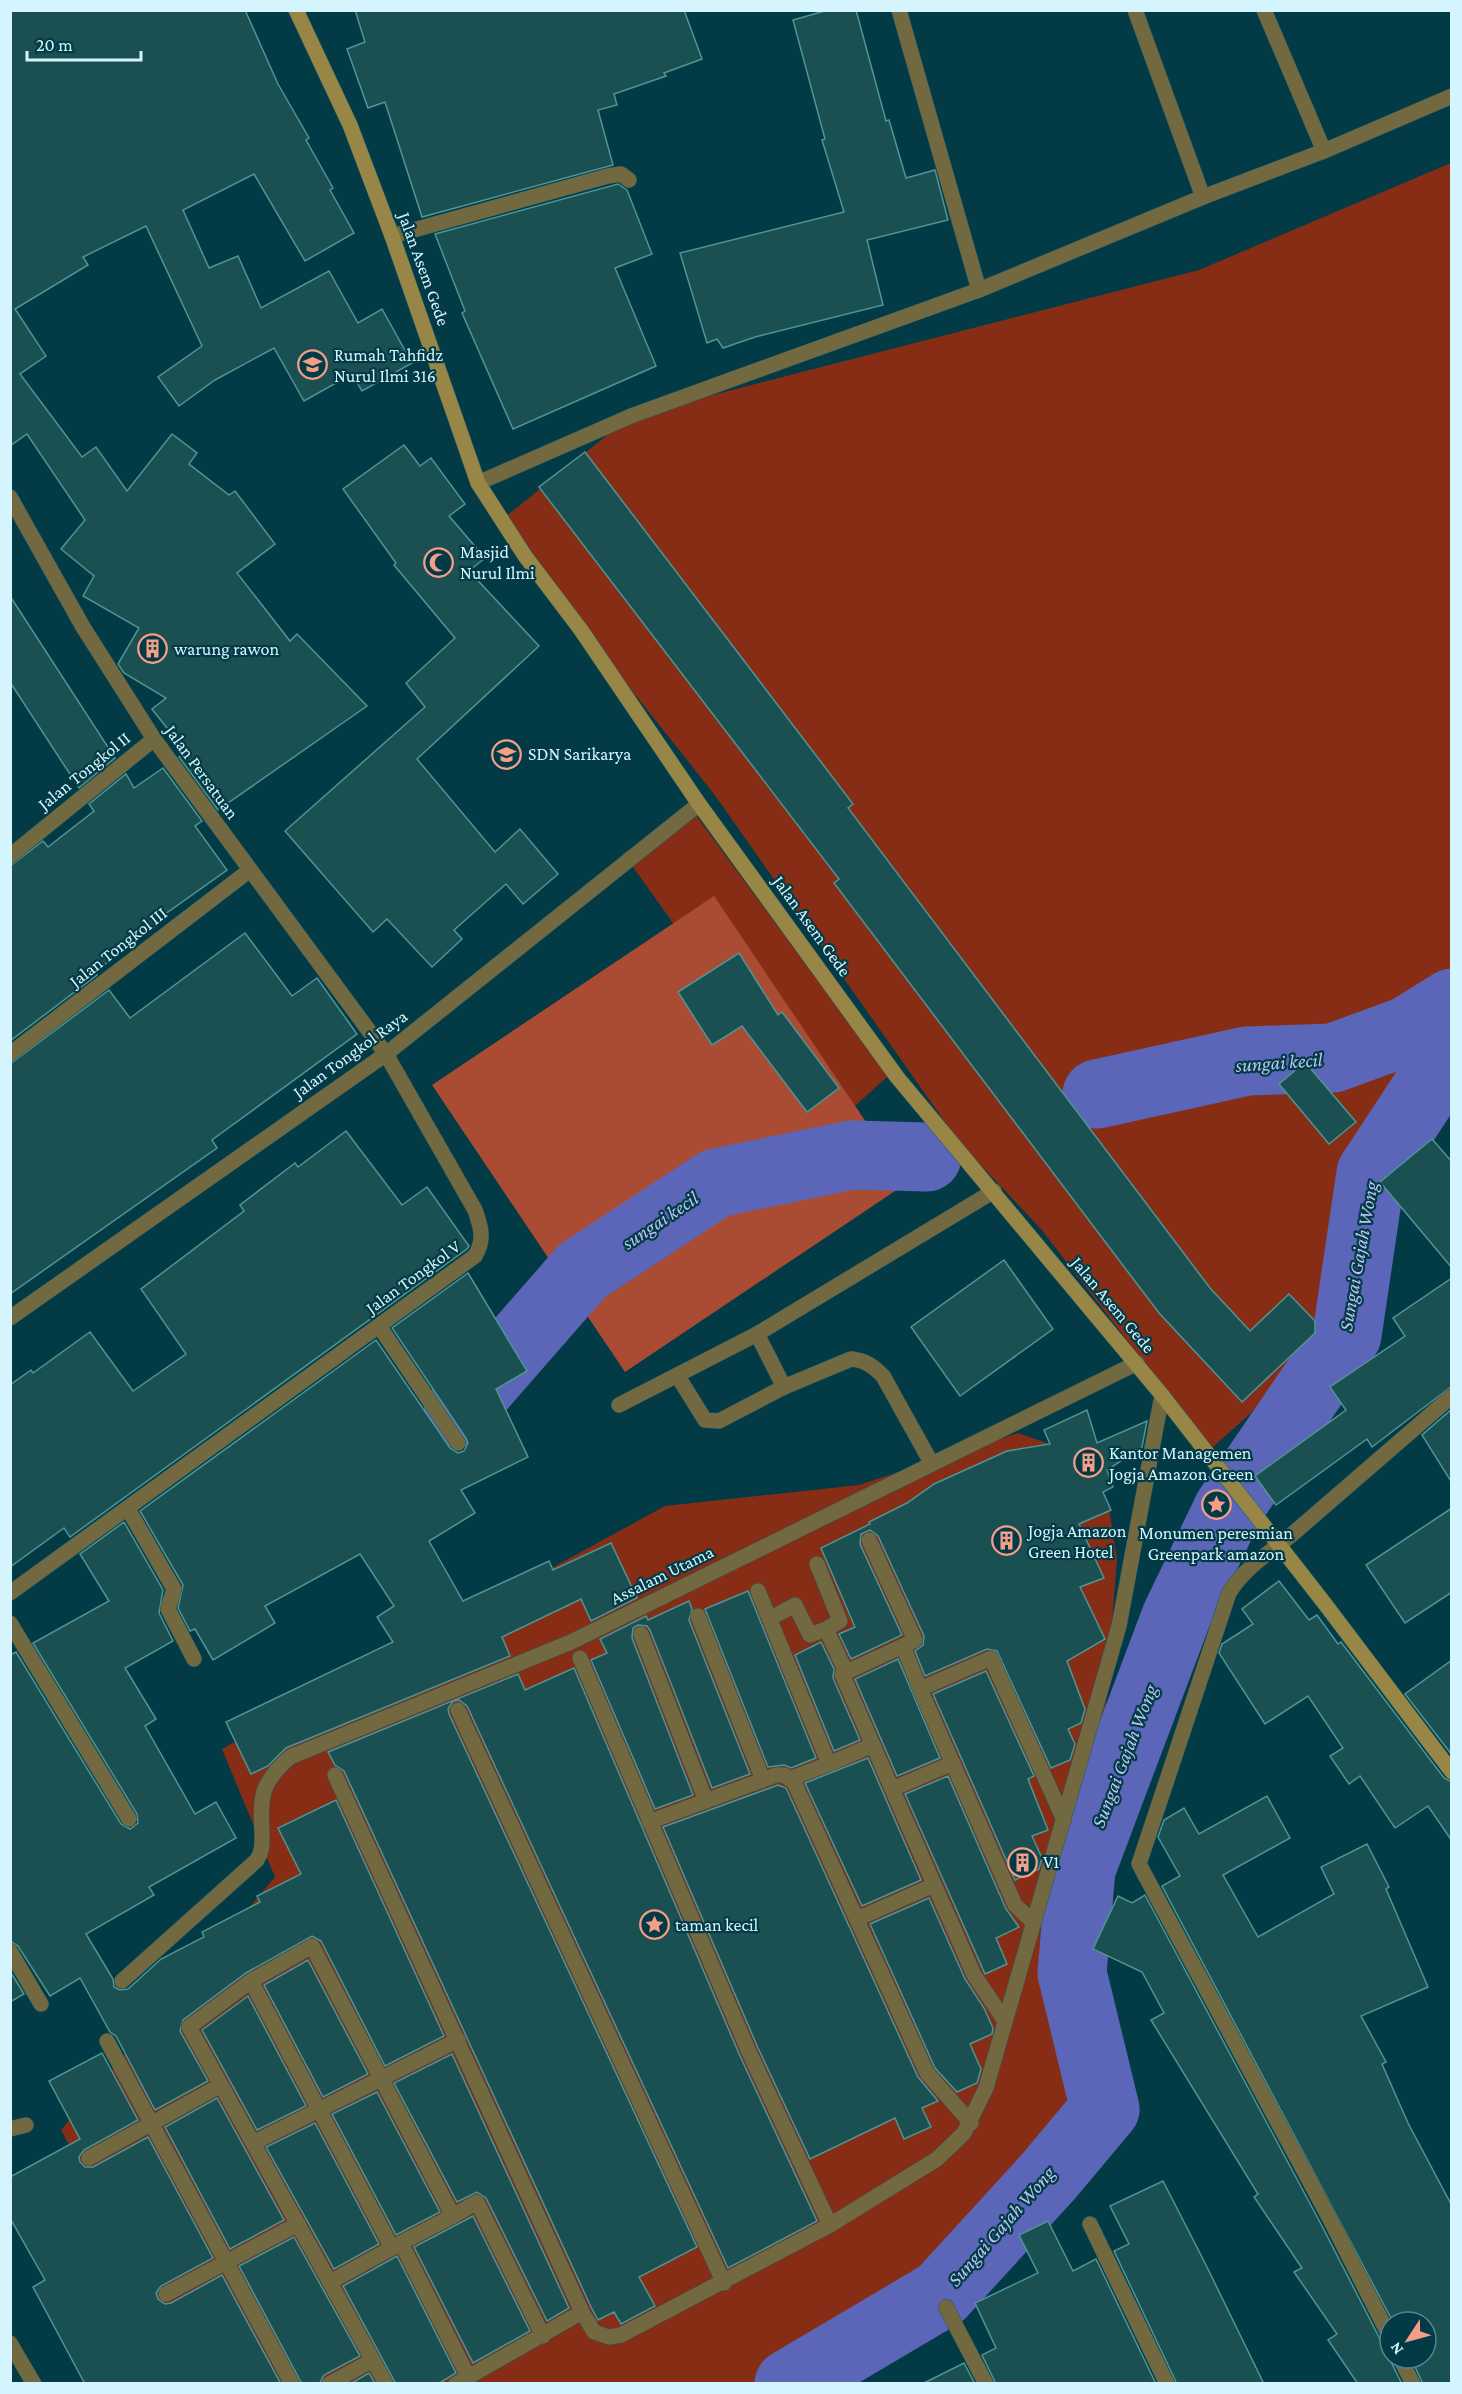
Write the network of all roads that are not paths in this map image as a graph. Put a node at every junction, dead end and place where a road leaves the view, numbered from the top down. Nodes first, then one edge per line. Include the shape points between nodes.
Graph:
1 (296, 10) edge
2 (899, 10) edge
3 (1135, 10) edge
4 (1264, 10) edge
5 (1452, 96) edge
6 (1324, 151) junction
7 (629, 180) dead end
8 (1203, 197) junction
9 (392, 236) junction
10 (980, 291) junction
11 (478, 483) junction
12 (10, 498) edge
13 (154, 739) junction
14 (699, 804) junction
15 (10, 856) edge
16 (250, 870) junction
17 (10, 1054) edge
18 (386, 1054) junction
19 (994, 1191) junction
20 (10, 1318) edge
21 (379, 1326) junction
22 (757, 1334) junction
23 (1137, 1363) junction
24 (677, 1375) junction
25 (784, 1387) junction
26 (1162, 1395) junction
27 (1452, 1396) edge
28 (619, 1405) dead end
29 (458, 1443) dead end
30 (932, 1464) junction
31 (128, 1509) junction
32 (869, 1540) dead end
33 (1279, 1545) junction
34 (817, 1564) dead end
35 (758, 1591) dead end
36 (10, 1593) edge
37 (698, 1616) dead end
38 (771, 1618) junction
39 (10, 1623) edge
40 (826, 1629) junction
41 (641, 1634) dead end
42 (903, 1646) junction
43 (580, 1658) dead end
44 (194, 1659) dead end
45 (846, 1672) junction
46 (920, 1689) junction
47 (458, 1710) dead end
48 (873, 1746) junction
49 (953, 1763) junction
50 (829, 1764) junction
51 (1452, 1772) edge
52 (335, 1775) dead end
53 (789, 1779) junction
54 (763, 1780) junction
55 (892, 1789) junction
56 (706, 1801) junction
57 (129, 1819) dead end
58 (1064, 1820) junction
59 (649, 1822) junction
60 (934, 1885) junction
61 (857, 1919) junction
62 (1034, 1923) junction
63 (10, 1951) edge
64 (122, 1981) dead end
65 (251, 1981) junction
66 (40, 2004) dead end
67 (1005, 2021) junction
68 (458, 2040) junction
69 (107, 2041) dead end
70 (381, 2078) junction
71 (221, 2085) junction
72 (319, 2110) junction
73 (971, 2123) junction
74 (151, 2124) junction
75 (26, 2125) dead end
76 (10, 2129) edge
77 (253, 2143) junction
78 (89, 2158) dead end
79 (453, 2216) junction
80 (298, 2224) junction
81 (1090, 2224) dead end
82 (830, 2225) junction
83 (396, 2245) junction
84 (227, 2261) junction
85 (330, 2282) junction
86 (724, 2283) junction
87 (166, 2294) dead end
88 (946, 2307) dead end
89 (582, 2313) junction
90 (1378, 2313) edge
91 (543, 2337) junction
92 (10, 2343) edge
93 (372, 2360) junction
94 (1407, 2370) edge
95 (462, 2380) edge
96 (34, 2384) edge
97 (292, 2384) edge
98 (329, 2384) edge
99 (386, 2384) edge
100 (986, 2384) edge
101 (1167, 2384) edge
102 (1413, 2384) edge

1 - 9 street, Jalan Asem Gede via 350,125
2 - 10 street
3 - 8 street
4 - 6 street
5 - 6 street
6 - 8 street
7 - 9 street via 621,174 608,176
8 - 10 street
9 - 11 street, Jalan Asem Gede
10 - 11 street via 631,417
11 - 14 street, Jalan Asem Gede
12 - 13 street, Jalan Persatuan via 83,627
13 - 15 street, Jalan Tongkol II
13 - 16 street, Jalan Persatuan
14 - 18 street, Jalan Tongkol Raya
14 - 19 street, Jalan Asem Gede via 897,1077
16 - 17 street, Jalan Tongkol III
16 - 18 street, Jalan Persatuan
18 - 20 street, Jalan Tongkol Raya
18 - 21 street, Jalan Tongkol V via 475,1210 482,1245 475,1256
19 - 22 street
19 - 23 street, Jalan Asem Gede
21 - 29 street
21 - 31 street, Jalan Tongkol V
22 - 24 street
22 - 25 street
23 - 26 street, Jalan Asem Gede
23 - 30 street, Assalam Utama
24 - 25 street via 710,1422
24 - 28 street
25 - 30 street via 851,1359 861,1359 883,1376
26 - 33 street, Jalan Asem Gede
26 - 58 street via 1119,1626
27 - 33 street
30 - 64 street, Assalam Utama via 572,1642 290,1757 264,1785 263,1851 257,1860
31 - 36 street, Jalan Tongkol V
31 - 44 street via 174,1589 168,1609
32 - 42 street via 915,1640
33 - 51 street, Jalan Asem Gede
33 - 90 street via 1246,1568 1229,1593 1139,1864
34 - 40 street via 840,1621
35 - 38 street
37 - 54 street
38 - 40 street via 795,1605 810,1635
38 - 50 street
39 - 57 street
40 - 45 street
41 - 56 street
42 - 45 street
42 - 46 street
43 - 59 street
45 - 48 street via 842,1674
46 - 49 street
46 - 58 street via 991,1658
47 - 86 street
48 - 50 street
48 - 55 street
49 - 55 street
49 - 62 street via 1015,1905
50 - 53 street
52 - 68 street
53 - 54 street via 776,1775
53 - 61 street via 798,1789
54 - 56 street
55 - 60 street
56 - 59 street
58 - 62 street
59 - 82 street via 749,2052
60 - 61 street
60 - 67 street via 974,1975
61 - 73 street via 927,2073
62 - 67 street
63 - 66 street
65 - 70 street via 312,1946
65 - 71 street via 189,2027
65 - 72 street
67 - 73 street via 986,2088
68 - 70 street
68 - 89 street
69 - 74 street
70 - 72 street
70 - 79 street
71 - 74 street
71 - 77 street
72 - 77 street
72 - 83 street
73 - 82 street via 937,2159
74 - 78 street
74 - 84 street
75 - 76 street
77 - 80 street
79 - 83 street
79 - 91 street via 477,2202
80 - 84 street
80 - 85 street
81 - 101 street
82 - 86 street
83 - 85 street
83 - 95 street
84 - 87 street
84 - 97 street
85 - 93 street
86 - 89 street via 621,2335 609,2337 594,2332
88 - 100 street
89 - 91 street
91 - 95 street
92 - 96 street
93 - 98 street
93 - 99 street
94 - 102 street

